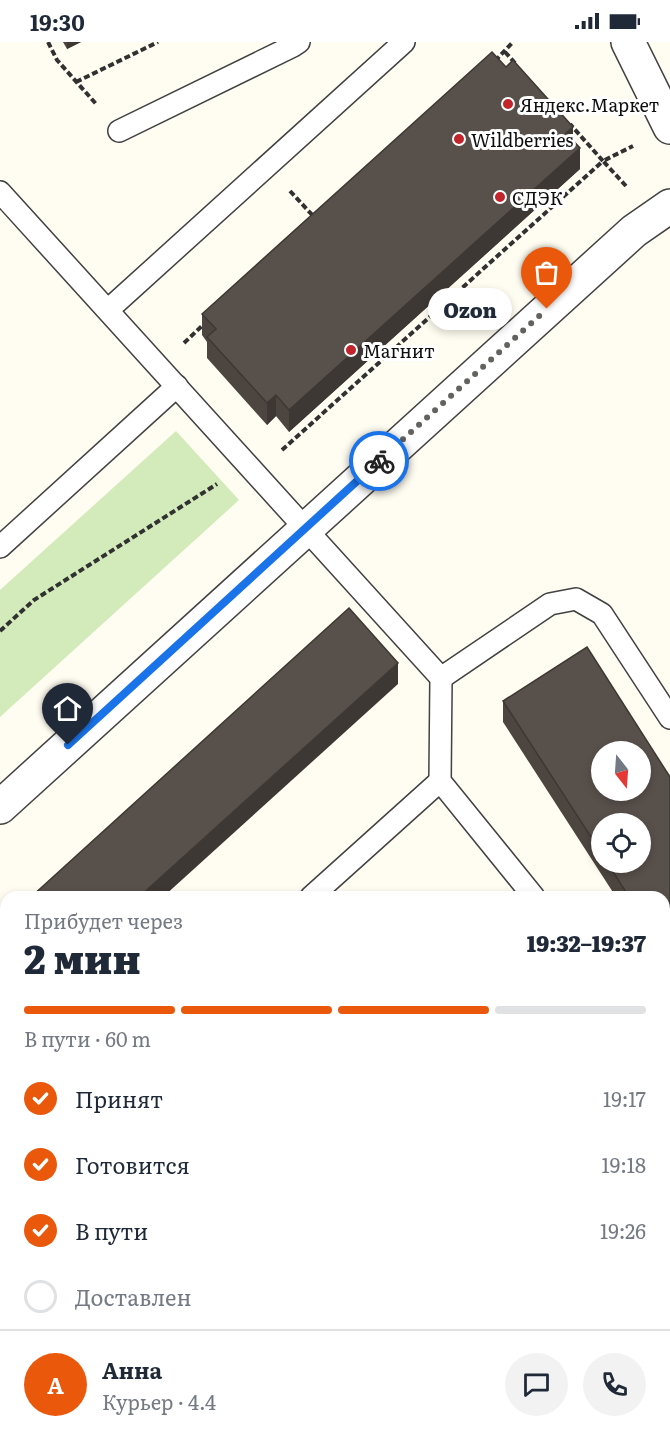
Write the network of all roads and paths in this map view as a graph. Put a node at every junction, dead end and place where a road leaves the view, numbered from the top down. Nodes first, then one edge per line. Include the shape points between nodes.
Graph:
1 (48, 42) edge
2 (158, 42) edge
3 (298, 42) edge
4 (404, 42) edge
5 (513, 42) edge
6 (628, 42) edge
7 (505, 52) junction
8 (488, 68) edge
9 (520, 69) edge
10 (76, 82) junction
11 (566, 119) edge
12 (670, 127) edge
13 (119, 131) joint
14 (634, 146) dead end
15 (603, 160) junction
16 (626, 186) dead end
17 (0, 192) edge
18 (670, 206) edge
19 (108, 310) junction
20 (211, 318) edge
21 (158, 366) junction
22 (177, 386) junction
23 (252, 469) junction
24 (306, 528) junction
25 (0, 547) edge
26 (0, 631) edge
27 (441, 678) junction
28 (670, 718) edge
29 (440, 781) junction
30 (0, 807) edge
31 (318, 891) edge
32 (529, 891) edge

1 - 10 path
2 - 10 path
3 - 13 lane
4 - 19 lane
5 - 7 path
6 - 12 street
7 - 8 path
7 - 9 path
10 - 13 path
11 - 15 path
14 - 15 path
15 - 16 path
15 - 23 path
17 - 19 lane
18 - 24 street via 625,239
19 - 21 lane
20 - 21 path
21 - 22 lane
22 - 23 lane
22 - 25 lane
23 - 24 lane
23 - 26 path via 34,600
24 - 27 lane
24 - 30 street
27 - 28 lane via 550,604 576,599 602,614
27 - 29 lane
29 - 31 lane
29 - 32 lane

